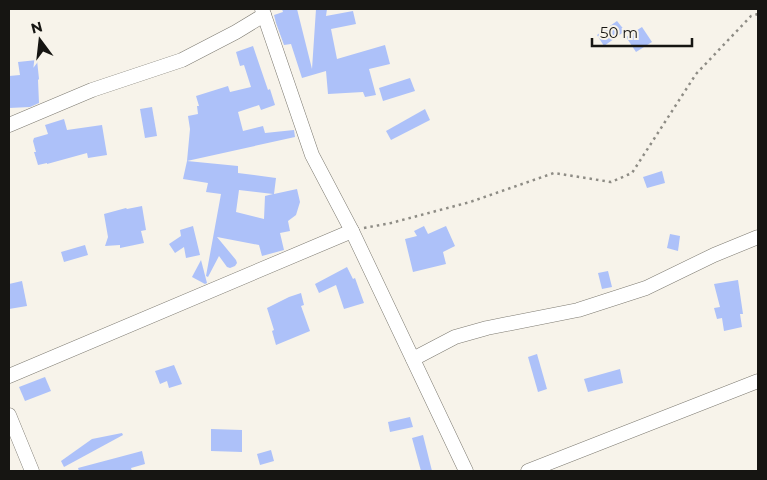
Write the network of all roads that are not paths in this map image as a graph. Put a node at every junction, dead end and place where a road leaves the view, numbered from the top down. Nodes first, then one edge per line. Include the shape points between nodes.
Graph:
1 (263, 12) edge
2 (9, 125) edge
3 (352, 230) junction
4 (758, 237) edge
5 (413, 358) junction
6 (9, 376) edge
7 (758, 380) edge
8 (9, 415) edge
9 (32, 471) edge
10 (466, 471) edge
11 (528, 471) edge

1 - 2 street via 236,32 182,60 92,90
1 - 3 street via 312,155
3 - 5 street
3 - 6 street
4 - 5 street via 646,288 578,310 455,337
5 - 10 street
7 - 11 street
8 - 9 street

